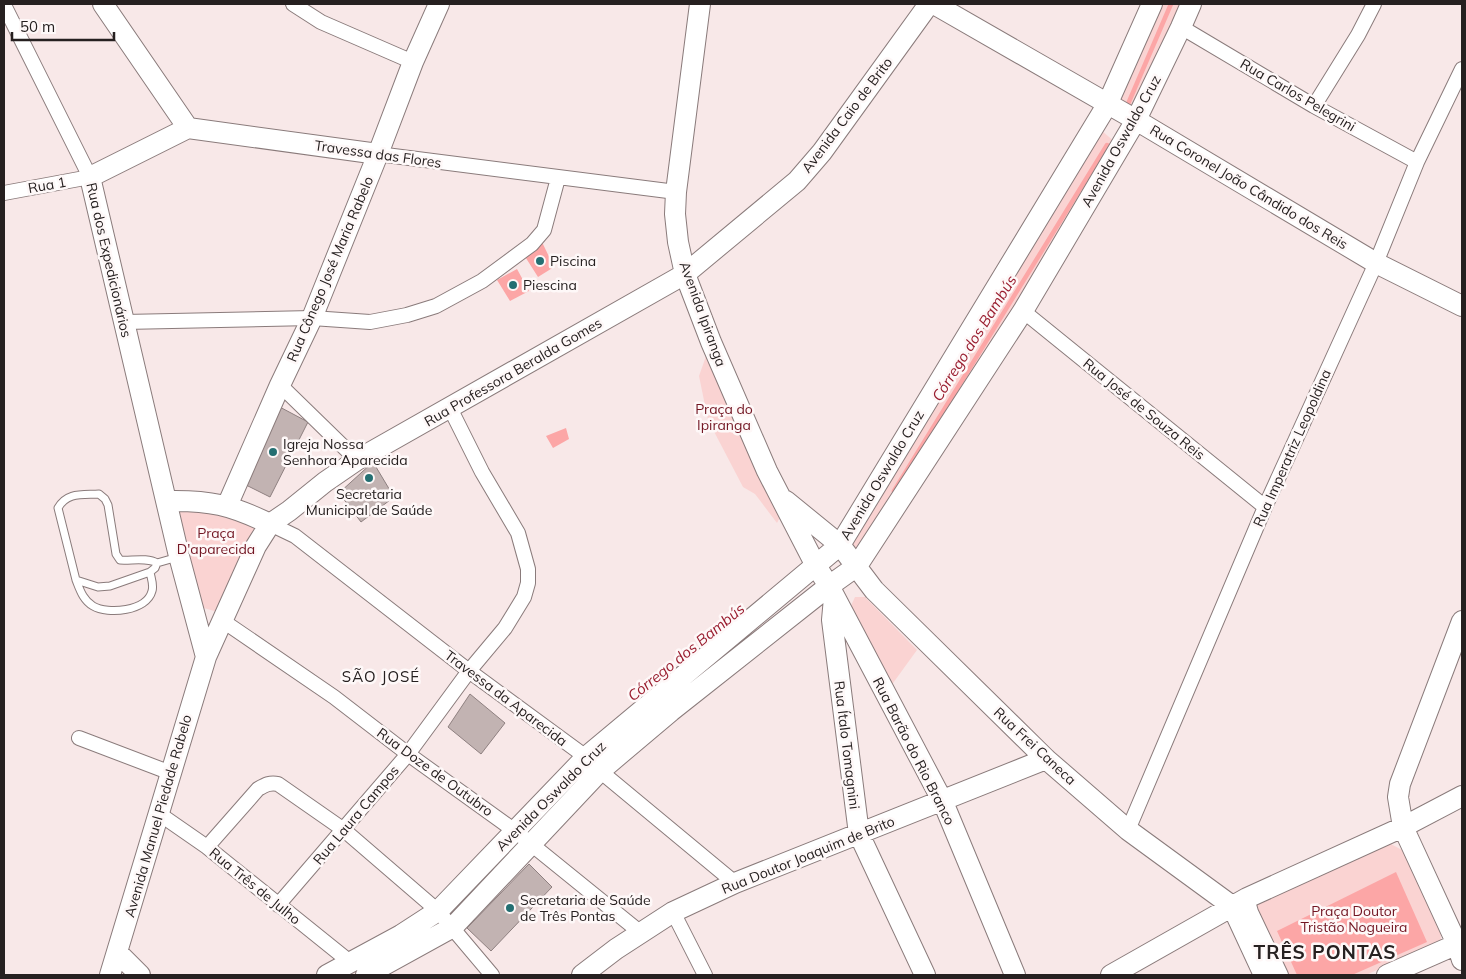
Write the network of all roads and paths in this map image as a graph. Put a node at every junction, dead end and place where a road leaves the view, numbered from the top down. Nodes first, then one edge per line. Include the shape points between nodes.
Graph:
1 (103, 4) edge
2 (293, 4) edge
3 (439, 4) edge
4 (700, 4) edge
5 (929, 4) edge
6 (934, 4) edge
7 (1152, 4) edge
8 (1191, 4) edge
9 (1374, 4) edge
10 (4, 5) edge
11 (1182, 27) junction
12 (414, 62) junction
13 (1462, 69) edge
14 (1107, 105) junction
15 (1314, 106) junction
16 (1136, 120) junction
17 (188, 128) junction
18 (378, 154) junction
19 (1417, 162) junction
20 (90, 177) junction
21 (558, 178) junction
22 (676, 192) junction
23 (4, 193) edge
24 (1376, 262) junction
25 (685, 274) junction
26 (1462, 306) edge
27 (1023, 312) junction
28 (312, 318) junction
29 (124, 322) junction
30 (280, 385) junction
31 (450, 408) junction
32 (357, 460) junction
33 (779, 494) junction
34 (167, 501) junction
35 (228, 506) junction
36 (1265, 507) junction
37 (270, 524) junction
38 (840, 545) junction
39 (179, 556) junction
40 (157, 563) junction
41 (816, 566) junction
42 (857, 566) junction
43 (150, 572) junction
44 (76, 580) junction
45 (832, 591) junction
46 (193, 609) junction
47 (837, 617) junction
48 (223, 621) junction
49 (1462, 621) edge
50 (206, 657) junction
51 (469, 671) junction
52 (79, 738) dead end
53 (408, 754) junction
54 (1046, 759) junction
55 (593, 764) junction
56 (172, 773) junction
57 (1462, 796) edge
58 (943, 802) junction
59 (158, 813) junction
60 (1402, 826) junction
61 (344, 830) junction
62 (1128, 830) junction
63 (515, 831) junction
64 (858, 834) junction
65 (531, 844) junction
66 (207, 847) junction
67 (736, 883) junction
68 (1240, 902) junction
69 (278, 905) junction
70 (438, 911) junction
71 (673, 912) junction
72 (452, 927) junction
73 (641, 933) junction
74 (1461, 949) edge
75 (118, 952) junction
76 (350, 962) junction
77 (110, 975) edge
78 (140, 975) edge
79 (327, 975) edge
80 (366, 975) edge
81 (492, 975) edge
82 (582, 975) edge
83 (705, 975) edge
84 (925, 975) edge
85 (1015, 975) edge
86 (1111, 975) edge
87 (1264, 975) edge
88 (1281, 975) edge
89 (1387, 975) edge

1 - 17 street
2 - 12 street via 321,22
3 - 12 street, Rua Cônego José Maria Rabelo
4 - 22 street, Avenida Ipiranga
5 - 25 street, Avenida Caio de Brito via 822,152 797,181
6 - 14 street, Rua Coronel João Cândido dos Reis
7 - 14 street, Avenida Oswaldo Cruz
8 - 11 street, Avenida Oswaldo Cruz
9 - 15 street
10 - 20 street, Rua dos Expedicionários
11 - 15 street, Rua Carlos Pelegrini
11 - 16 street, Avenida Oswaldo Cruz
12 - 18 street, Rua Cônego José Maria Rabelo
13 - 19 street, Rua Imperatriz Leopoldina
14 - 16 street, Rua Coronel João Cândido dos Reis
14 - 38 street, Avenida Oswaldo Cruz
15 - 19 street, Rua Carlos Pelegrini
16 - 24 street, Rua Coronel João Cândido dos Reis
16 - 27 street, Avenida Oswaldo Cruz
17 - 18 street, Travessa das Flores
17 - 20 street
18 - 21 street, Travessa das Flores
18 - 28 street, Rua Cônego José Maria Rabelo
19 - 24 street, Rua Imperatriz Leopoldina
20 - 23 street, Rua 1
20 - 29 street, Rua dos Expedicionários
21 - 22 street, Travessa das Flores
21 - 28 street via 544,230 532,244 482,281 436,306 407,315 370,322
22 - 25 street, Avenida Ipiranga via 678,242
24 - 26 street, Rua Coronel João Cândido dos Reis
24 - 36 street, Rua Imperatriz Leopoldina
25 - 31 street, Rua Professora Beralda Gomes
25 - 33 street, Avenida Ipiranga via 711,342
27 - 36 street, Rua José de Souza Reis
27 - 42 street, Avenida Oswaldo Cruz
28 - 29 street
28 - 30 street, Rua Cônego José Maria Rabelo
29 - 34 street, Rua dos Expedicionários
30 - 32 street
30 - 35 street, Rua Cônego José Maria Rabelo
31 - 32 street, Rua Professora Beralda Gomes
31 - 51 street, Rua Laura Campos via 518,533 528,569 524,597 505,628
32 - 37 street, Rua Professora Beralda Gomes
33 - 38 street, Avenida Ipiranga
33 - 41 street, Avenida Ipiranga
34 - 35 street
34 - 39 street
35 - 37 street
36 - 62 street, Rua Imperatriz Leopoldina
37 - 48 street via 256,546
37 - 51 street, Travessa da Aparecida via 295,536
38 - 41 street, Avenida Oswaldo Cruz
38 - 42 street, Rua Frei Caneca
39 - 40 lane
39 - 46 street
40 - 43 lane
40 - 44 lane via 152,560 120,560 105,499 99,494 70,496 62,500 58,508
41 - 45 street, Avenida Ipiranga
41 - 55 street, Avenida Oswaldo Cruz
42 - 45 street, Avenida Oswaldo Cruz
42 - 54 street, Rua Frei Caneca via 874,590
43 - 44 lane via 110,586 98,587
43 - 44 lane via 153,588 150,597 135,607 117,610 93,606 84,598
45 - 47 street, Rua Ítalo Tomagnini
45 - 55 street, Avenida Oswaldo Cruz via 671,711
46 - 48 street
46 - 50 street
47 - 58 street, Rua Barão do Rio Branco
47 - 64 street, Rua Ítalo Tomagnini
48 - 50 street
48 - 53 street, Rua Doze de Outubro via 334,697
49 - 60 street via 1400,784 1398,797
50 - 56 street, Avenida Manuel Piedade Rabelo
51 - 53 street, Rua Laura Campos
51 - 55 street, Travessa da Aparecida
52 - 56 street
53 - 61 street, Rua Laura Campos
53 - 63 street, Rua Doze de Outubro
54 - 58 street, Rua Doutor Joaquim de Brito
54 - 62 street, Rua Frei Caneca
55 - 63 street, Avenida Oswaldo Cruz
55 - 65 street, Avenida Oswaldo Cruz
55 - 67 street, Travessa da Aparecida
56 - 59 street, Avenida Manuel Piedade Rabelo
57 - 60 street
58 - 64 street, Rua Doutor Joaquim de Brito
58 - 85 street, Rua Barão do Rio Branco
59 - 66 street, Rua Três de Julho
59 - 75 street, Avenida Manuel Piedade Rabelo
60 - 68 street
60 - 74 street
61 - 66 street via 272,783 258,789
61 - 69 street, Rua Laura Campos
61 - 70 street
62 - 68 street, Rua Frei Caneca
63 - 65 street, Rua Doze de Outubro
63 - 70 street, Avenida Oswaldo Cruz
64 - 67 street, Rua Doutor Joaquim de Brito
64 - 84 street, Rua Ítalo Tomagnini
65 - 72 street, Avenida Oswaldo Cruz
65 - 73 street, Rua Doze de Outubro
66 - 69 street, Rua Três de Julho
67 - 71 street, Rua Doutor Joaquim de Brito
68 - 86 street
68 - 87 street
68 - 88 street via 1251,912
69 - 76 street, Rua Três de Julho
70 - 72 street
70 - 76 street, Avenida Oswaldo Cruz
71 - 73 street, Rua Doutor Joaquim de Brito
71 - 83 street
72 - 80 street, Avenida Oswaldo Cruz
72 - 81 street
73 - 82 street, Rua Doutor Joaquim de Brito
74 - 89 street
75 - 77 street, Avenida Manuel Piedade Rabelo
75 - 78 street
76 - 79 street, Avenida Oswaldo Cruz

